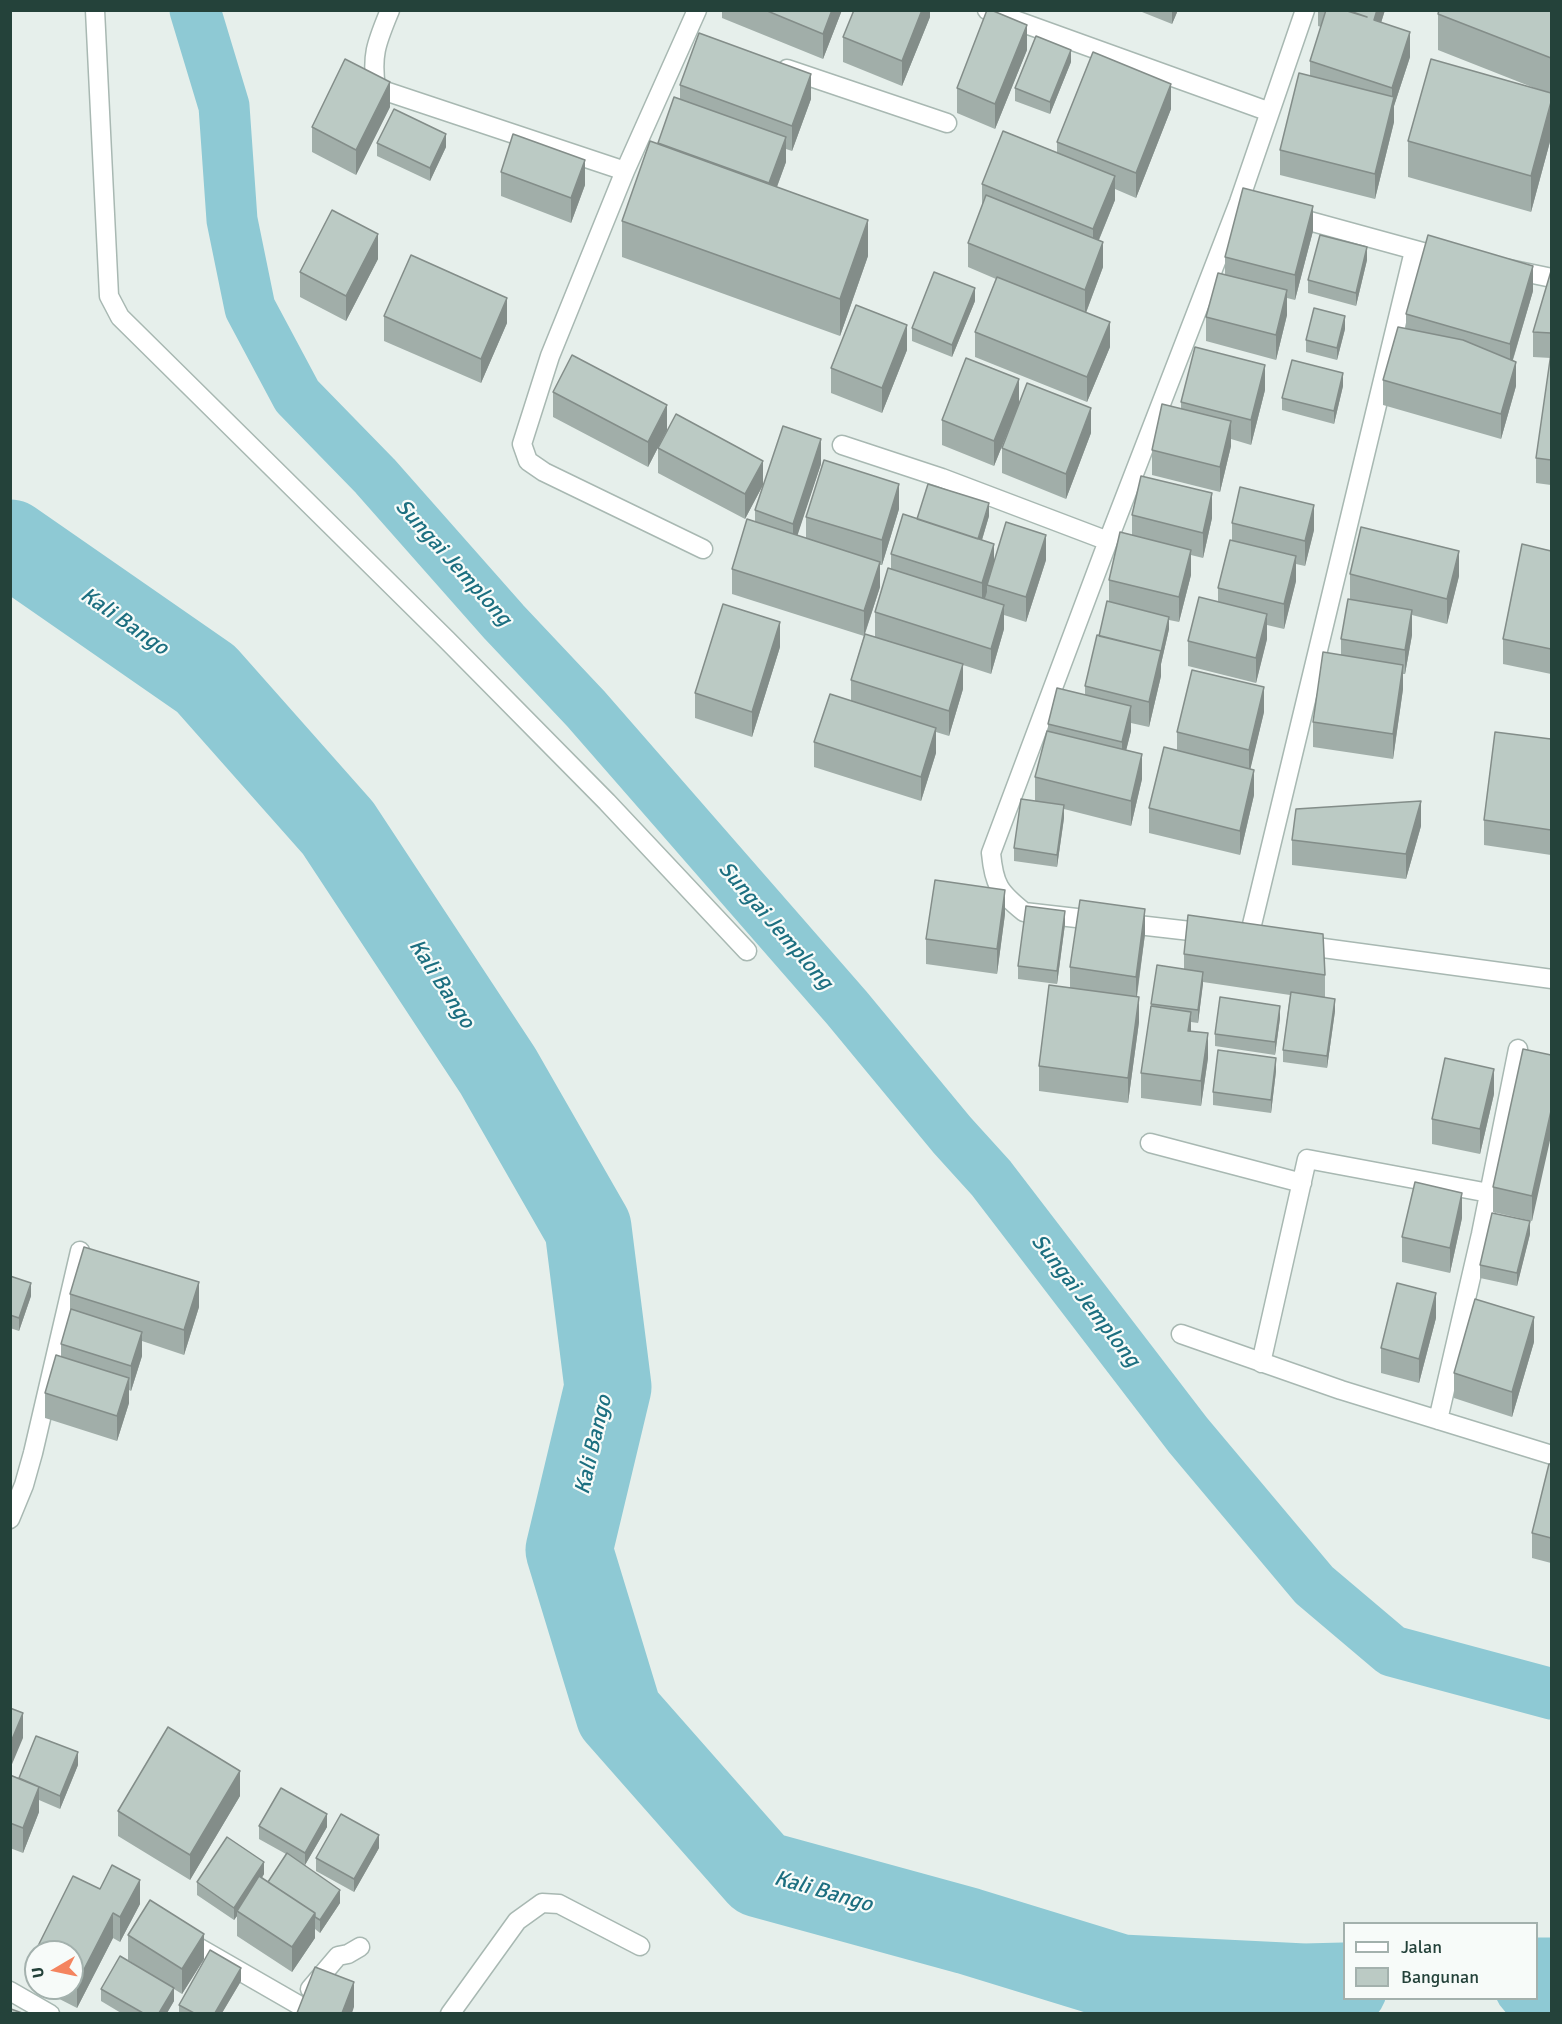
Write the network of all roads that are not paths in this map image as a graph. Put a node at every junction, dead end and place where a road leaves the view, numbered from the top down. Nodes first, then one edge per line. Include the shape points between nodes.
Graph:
1 (95, 10) edge
2 (390, 10) edge
3 (697, 10) edge
4 (987, 10) edge
5 (1305, 10) edge
6 (766, 62) edge
7 (1270, 112) junction
8 (947, 123) dead end
9 (625, 171) junction
10 (1239, 202) junction
11 (1414, 251) junction
12 (1448, 258) edge
13 (1494, 267) edge
14 (1551, 278) edge
15 (842, 445) dead end
16 (1108, 541) junction
17 (703, 549) dead end
18 (1237, 936) junction
19 (747, 951) dead end
20 (1551, 979) edge
21 (1518, 1049) dead end
22 (1150, 1143) dead end
23 (1302, 1183) junction
24 (1489, 1193) junction
25 (80, 1251) edge
26 (1181, 1334) dead end
27 (1261, 1363) junction
28 (1438, 1420) junction
29 (1551, 1455) edge
30 (17, 1482) edge
31 (10, 1520) edge
32 (184, 1939) edge
33 (640, 1946) dead end
34 (360, 1947) dead end
35 (10, 1991) edge
36 (293, 2008) edge
37 (50, 2013) edge
38 (450, 2013) edge

1 - 19 street via 109,296 120,317 540,734
2 - 9 street via 376,44 376,88
3 - 9 street via 692,37
4 - 7 street
5 - 7 street
6 - 8 street
7 - 10 street
9 - 17 street via 550,356 522,444 528,461 544,472
10 - 11 street
10 - 16 street
11 - 12 street
11 - 18 street
13 - 14 street
15 - 16 street
16 - 18 street via 991,853 993,875 1004,896 1024,912
18 - 20 street
21 - 24 street
22 - 23 street
23 - 24 street via 1307,1159
23 - 27 street
24 - 28 street
25 - 30 street
26 - 27 street
27 - 28 street
28 - 29 street
30 - 31 street
32 - 36 street
33 - 38 street via 559,1905 542,1903 517,1921
34 - 36 street via 338,1956
35 - 37 street

